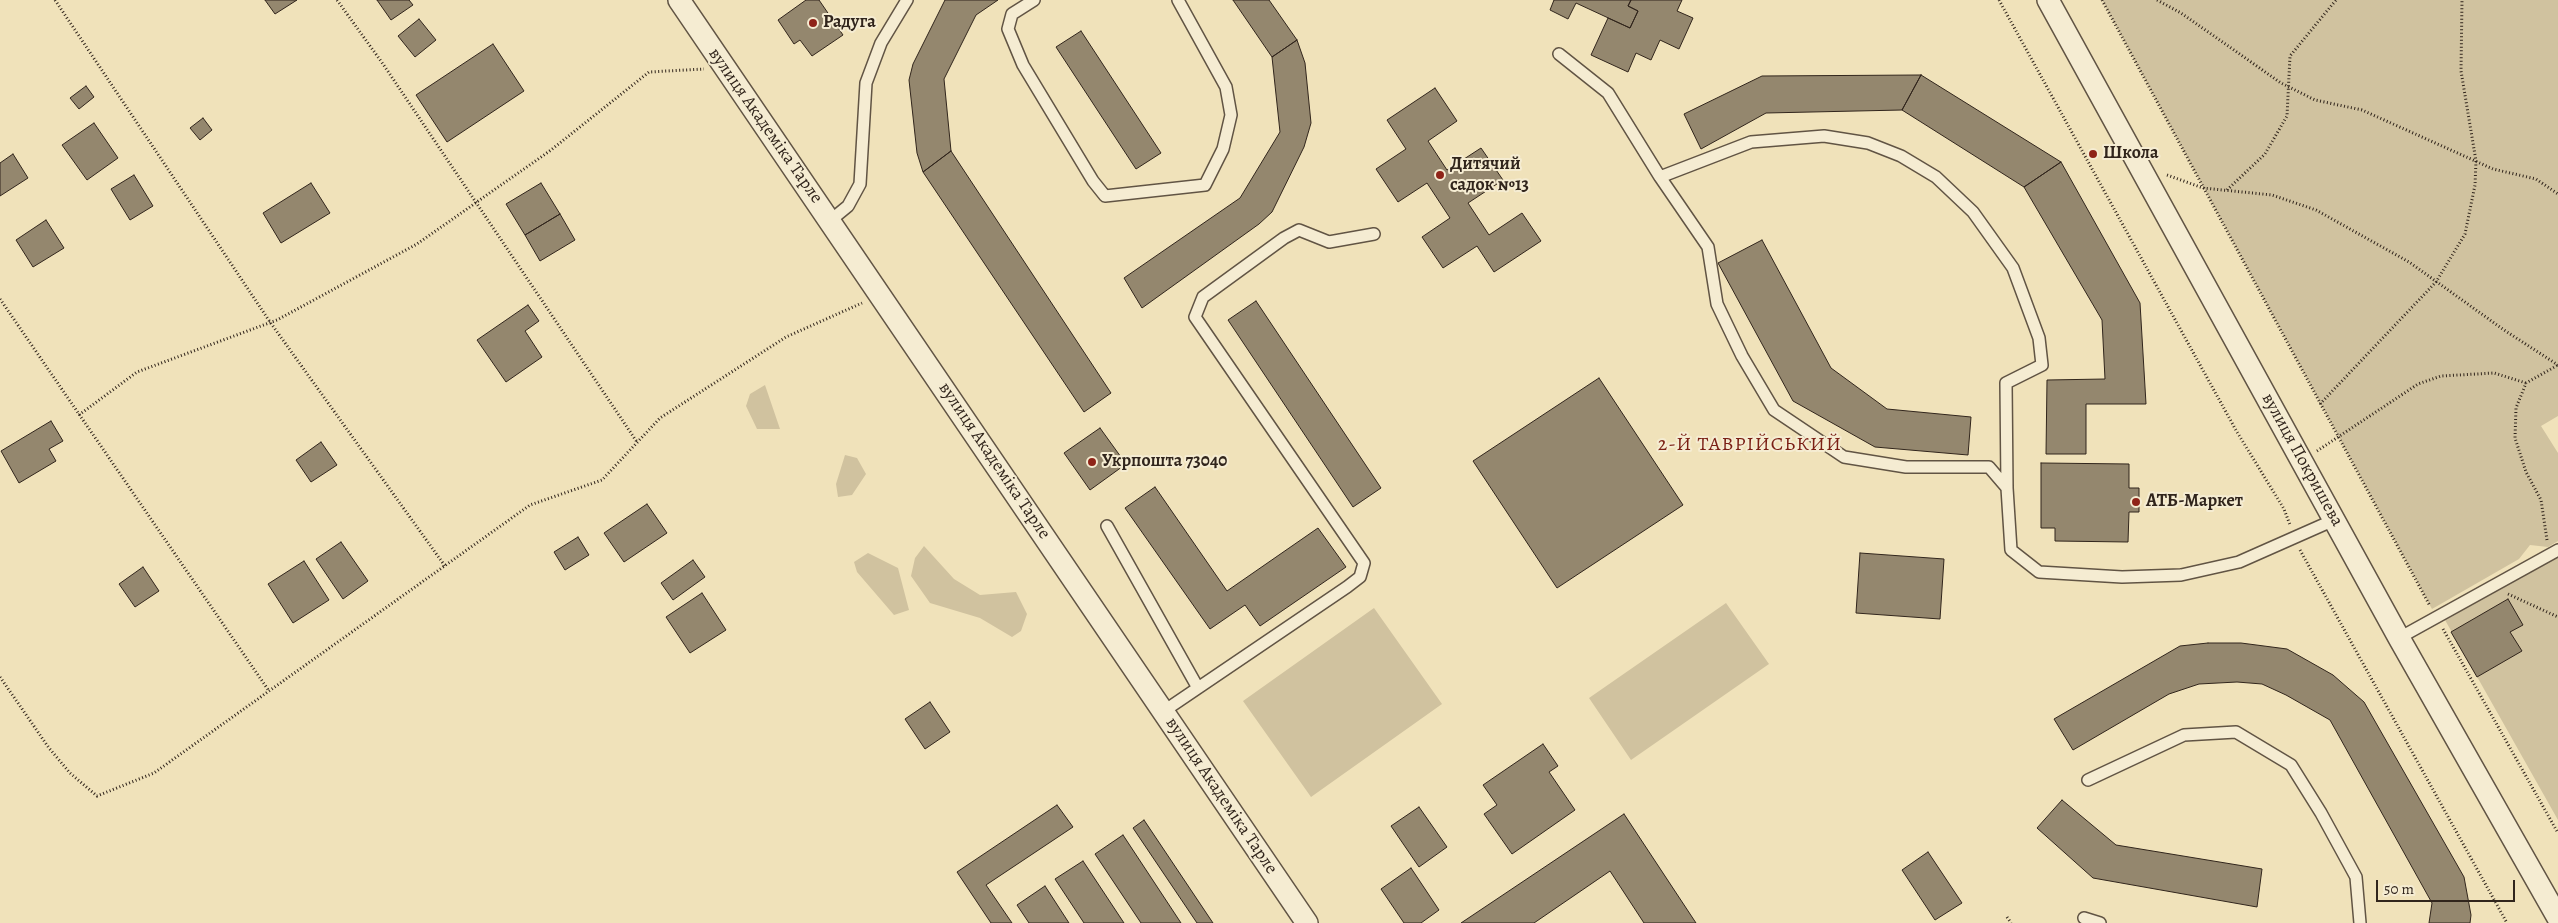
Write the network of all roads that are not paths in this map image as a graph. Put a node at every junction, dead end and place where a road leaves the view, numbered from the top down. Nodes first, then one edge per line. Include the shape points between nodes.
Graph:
1 (679, 0) edge
2 (907, 0) edge
3 (1034, 0) edge
4 (1178, 0) edge
5 (2048, 0) edge
6 (1560, 54) dead end
7 (1660, 177) junction
8 (831, 220) junction
9 (1374, 234) dead end
10 (2007, 488) junction
11 (2334, 520) junction
12 (1107, 526) dead end
13 (2554, 553) edge
14 (2399, 638) junction
15 (1198, 688) junction
16 (1164, 711) junction
17 (2088, 780) dead end
18 (2084, 918) dead end
19 (2558, 918) edge
20 (1307, 923) edge
21 (2100, 923) edge
22 (2360, 923) edge

1 - 8 street, вулиця Академіка Тарле
2 - 8 lane via 881,43 866,82 860,184 848,206
3 - 4 lane via 1012,14 1008,29 1032,80 1105,196 1205,186 1223,149 1232,115 1226,87
5 - 11 street, вулиця Покришева
6 - 7 lane via 1608,93
7 - 10 lane via 1708,247 1717,304 1742,356 1774,410 1844,457 1906,467 1989,467
7 - 10 lane via 1751,142 1824,136 1868,143 1901,156 1936,177 1973,212 2013,268 2039,338 2042,365 2006,383
8 - 16 street, вулиця Академіка Тарле
9 - 15 lane via 1329,242 1300,230 1284,238 1203,297 1195,317 1364,563 1360,577 1347,587
10 - 11 lane via 2011,550 2039,572 2122,577 2181,575 2239,562
11 - 14 street, вулиця Покришева
12 - 15 lane
13 - 14 lane
14 - 19 street, вулиця Покришева
15 - 16 lane
16 - 20 street, вулиця Академіка Тарле
17 - 22 lane via 2184,735 2236,732 2290,765 2356,877
18 - 21 lane

